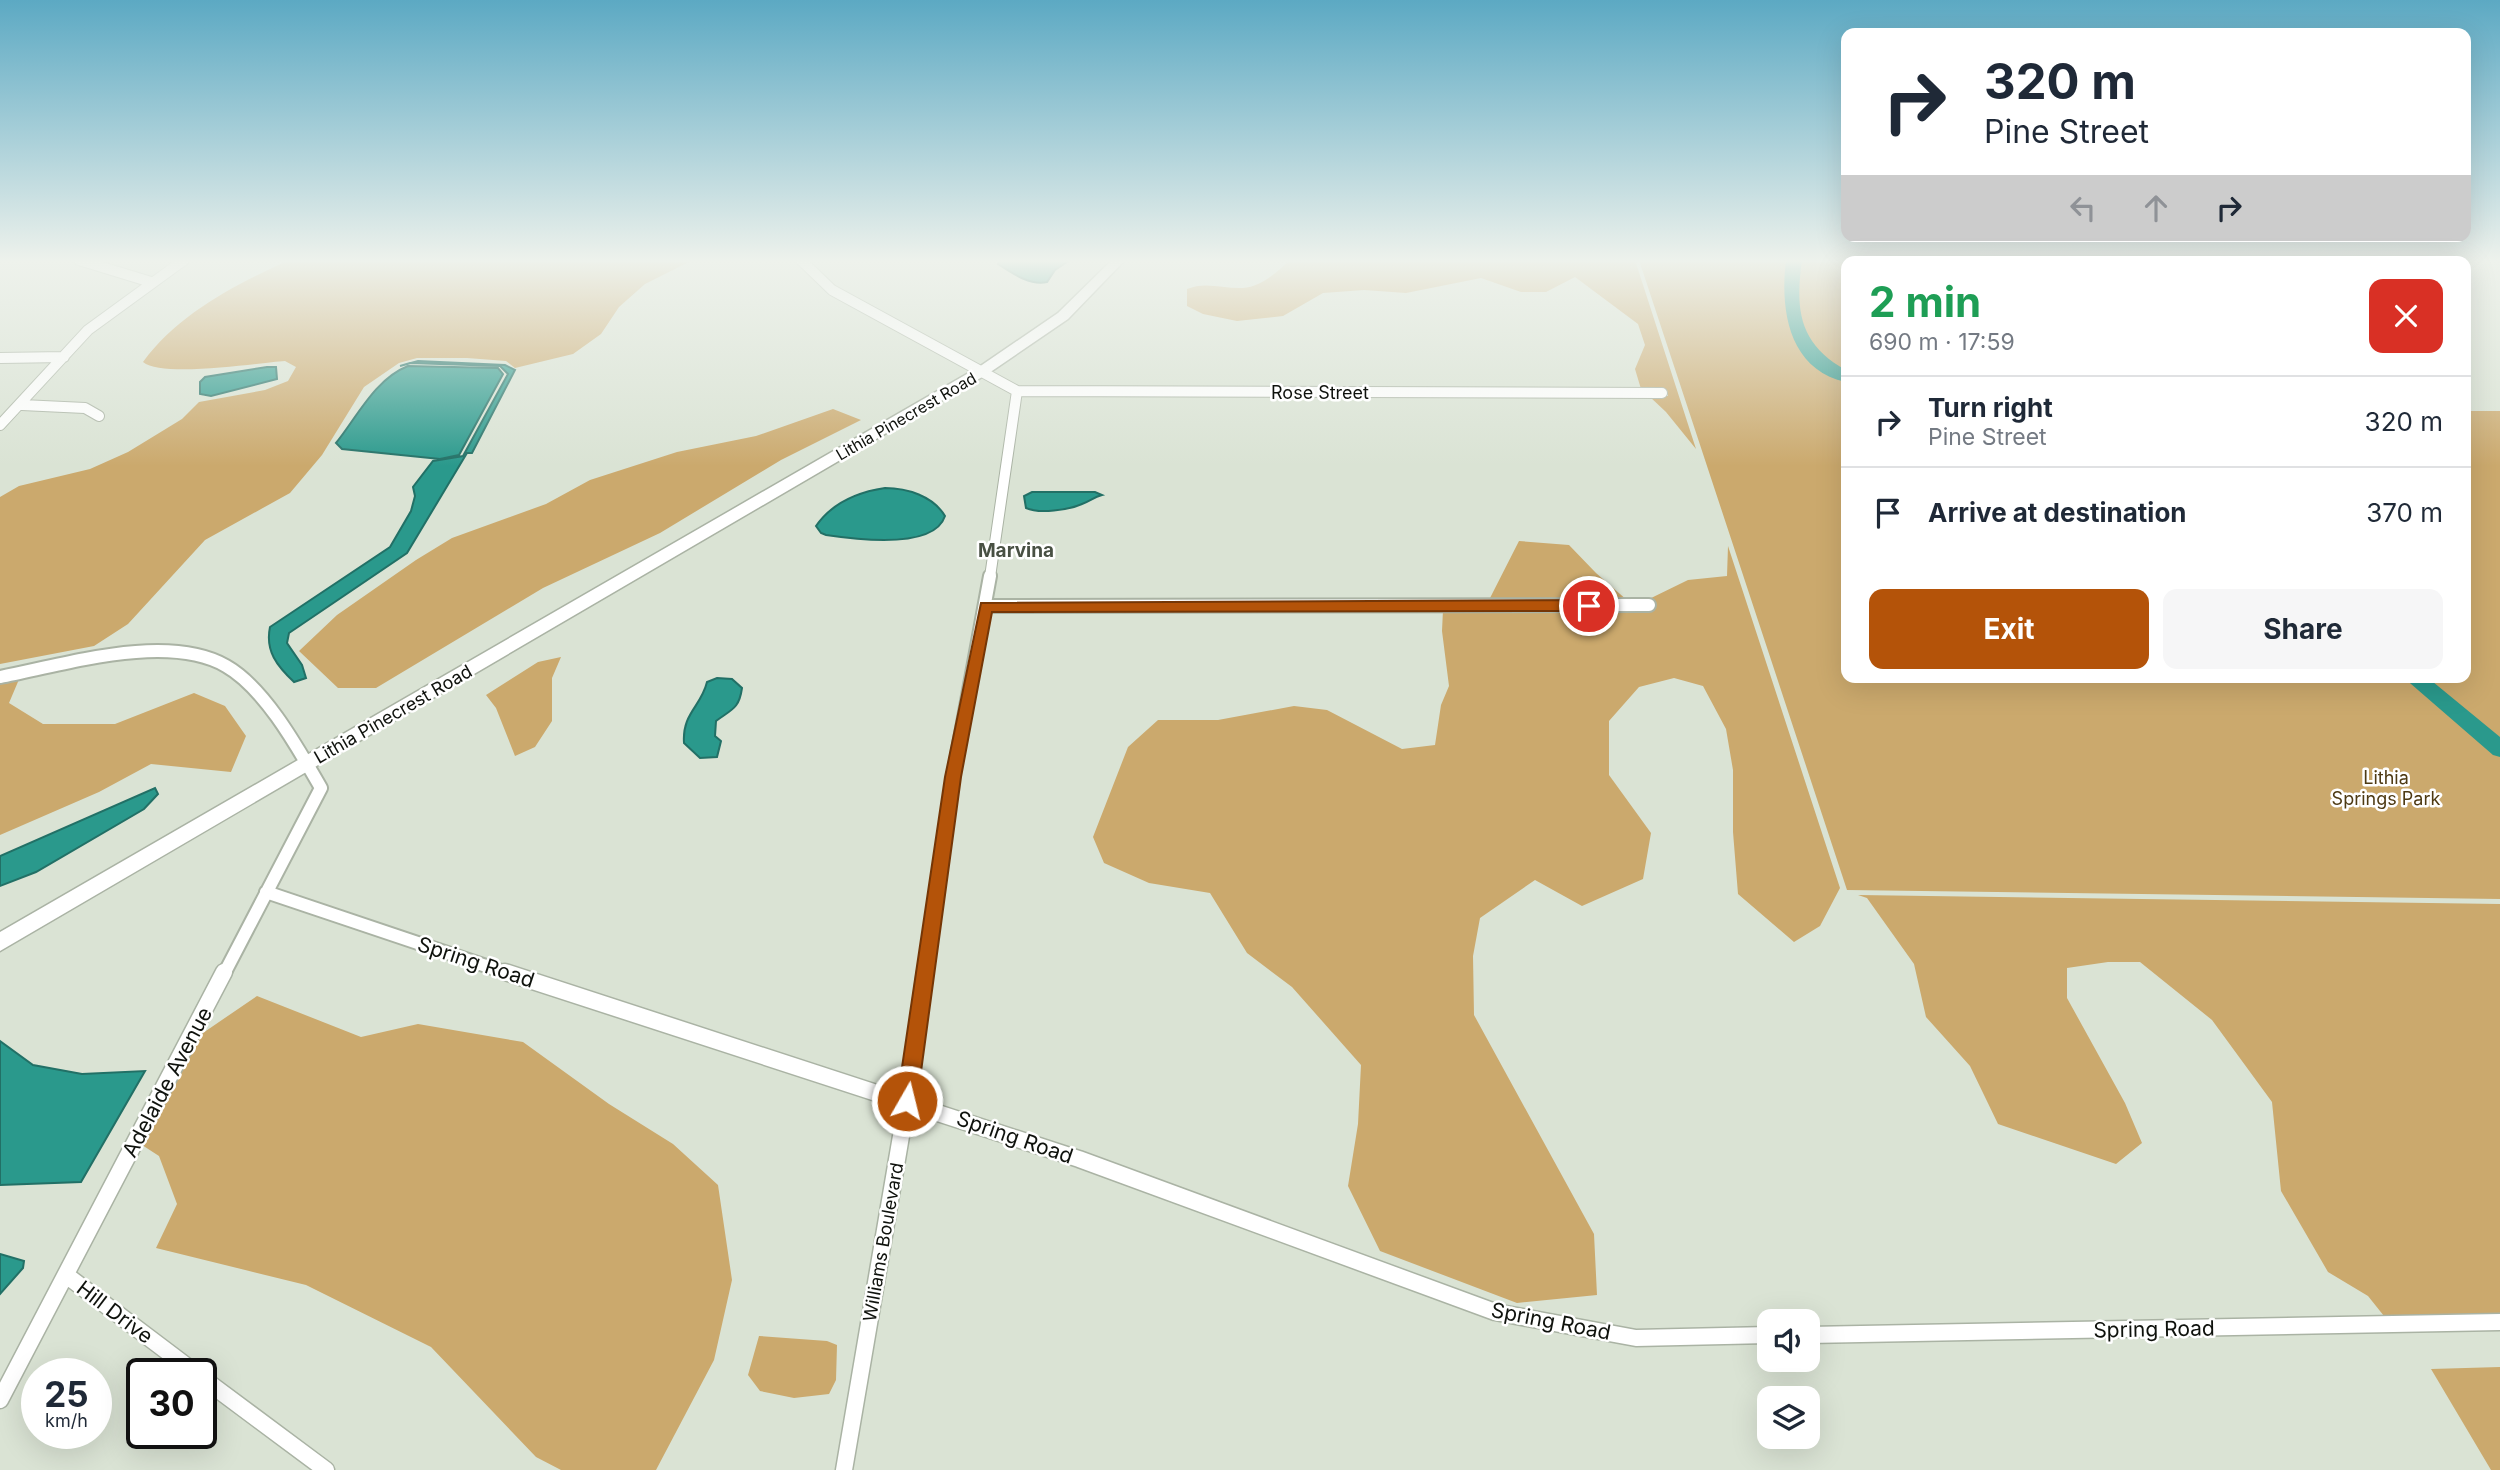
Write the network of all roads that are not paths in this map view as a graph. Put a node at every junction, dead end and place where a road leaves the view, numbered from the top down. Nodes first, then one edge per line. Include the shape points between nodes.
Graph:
1 (92, 329) edge
2 (902, 329) edge
3 (1035, 329) edge
4 (1043, 329) edge
5 (64, 357) junction
6 (0, 358) edge
7 (980, 369) junction
8 (1017, 391) junction
9 (1662, 393) dead end
10 (23, 405) junction
11 (99, 416) dead end
12 (0, 425) edge
13 (986, 606) junction
14 (1649, 606) dead end
15 (0, 677) edge
16 (307, 764) junction
17 (267, 892) junction
18 (0, 942) edge
19 (907, 1101) junction
20 (66, 1275) junction
21 (2500, 1322) edge
22 (1757, 1335) edge
23 (1820, 1335) edge
24 (176, 1358) edge
25 (217, 1388) edge
26 (0, 1400) edge
27 (326, 1470) edge
28 (844, 1470) edge

1 - 5 street
2 - 7 street
3 - 7 main road, Lithia Pinecrest Road
4 - 7 main road, Lithia Pinecrest Road
5 - 6 street
5 - 10 street
7 - 8 street
7 - 16 main road, Lithia Pinecrest Road
8 - 9 street, Rose Street
8 - 13 street, Williams Boulevard
10 - 11 street via 85,408
10 - 12 street
13 - 14 street
13 - 19 street, Williams Boulevard via 953,777
15 - 16 street via 143,652 205,657 227,667 250,686
16 - 17 street, Adelaide Avenue via 321,788
16 - 18 main road, Lithia Pinecrest Road
17 - 19 street, Spring Road via 671,1028
17 - 20 street, Adelaide Avenue
19 - 22 street, Spring Road via 1222,1210 1495,1312 1636,1338
19 - 28 street, Williams Boulevard
20 - 24 street, Hill Drive
20 - 26 street, Adelaide Avenue
21 - 23 street, Spring Road
25 - 27 street, Hill Drive

